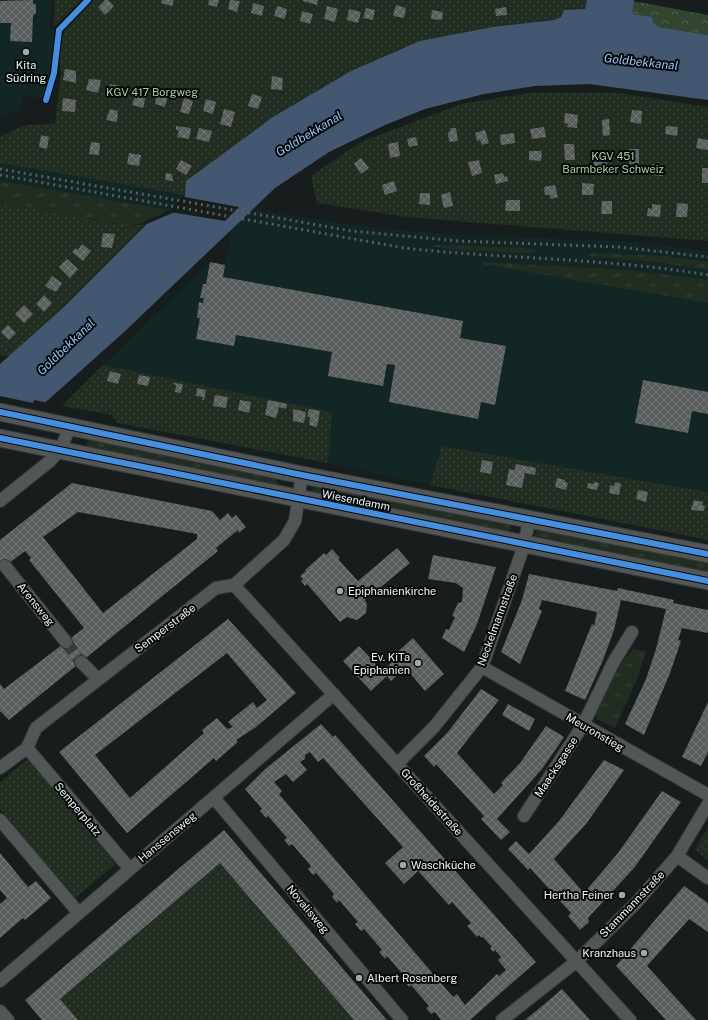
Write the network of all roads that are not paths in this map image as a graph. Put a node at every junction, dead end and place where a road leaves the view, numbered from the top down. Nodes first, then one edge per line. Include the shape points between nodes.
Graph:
1 (0, 412) edge
2 (70, 427) junction
3 (7, 439) edge
4 (60, 450) junction
5 (302, 475) junction
6 (299, 499) junction
7 (0, 502) edge
8 (530, 519) junction
9 (523, 543) junction
10 (708, 554) edge
11 (5, 566) dead end
12 (708, 581) edge
13 (234, 585) junction
14 (632, 632) dead end
15 (66, 642) tunnel mouth
16 (82, 662) tunnel mouth
17 (482, 667) junction
18 (98, 679) junction
19 (334, 694) junction
20 (583, 725) junction
21 (27, 748) junction
22 (397, 764) junction
23 (0, 768) edge
24 (708, 795) edge
25 (214, 798) junction
26 (708, 804) edge
27 (524, 816) dead end
28 (0, 820) edge
29 (677, 856) junction
30 (130, 869) junction
31 (708, 878) edge
32 (78, 912) junction
33 (577, 961) junction
34 (0, 981) edge
35 (0, 1011) edge
36 (8, 1020) edge
37 (402, 1020) edge
38 (502, 1020) edge
39 (630, 1020) edge

1 - 2 street, Wiesendamm
2 - 4 street
2 - 5 street, Wiesendamm
3 - 4 street, Wiesendamm
4 - 6 street, Wiesendamm
4 - 7 street
5 - 6 street
5 - 8 street, Wiesendamm
6 - 9 street, Wiesendamm
6 - 13 street via 295,521 284,540
8 - 9 street, Neckelmannstraße
8 - 10 street, Wiesendamm
9 - 12 street, Wiesendamm
9 - 17 street, Neckelmannstraße
11 - 15 street, Arensweg
13 - 18 street, Semperstraße via 216,588
13 - 19 street, Großheidestraße
14 - 20 street, Maacksgasse via 613,663
16 - 18 street
17 - 20 street, Meuronstieg
17 - 22 street, Neckelmannstraße via 434,728
18 - 21 street, Semperstraße via 36,728
19 - 22 street, Großheidestraße
19 - 25 street, Hanssensweg
20 - 24 street, Meuronstieg
20 - 27 street, Maacksgasse
21 - 23 street, Semperstraße
21 - 30 street, Semperplatz
22 - 33 street, Großheidestraße
25 - 30 street, Hanssensweg
25 - 37 street, Novalisweg
26 - 29 street, Stammannstraße
28 - 32 street
29 - 31 street
29 - 33 street, Stammannstraße via 636,903
30 - 32 street, Hanssensweg
32 - 34 street, Hanssensweg
33 - 38 street, Stammannstraße
33 - 39 street, Großheidestraße
35 - 36 street

